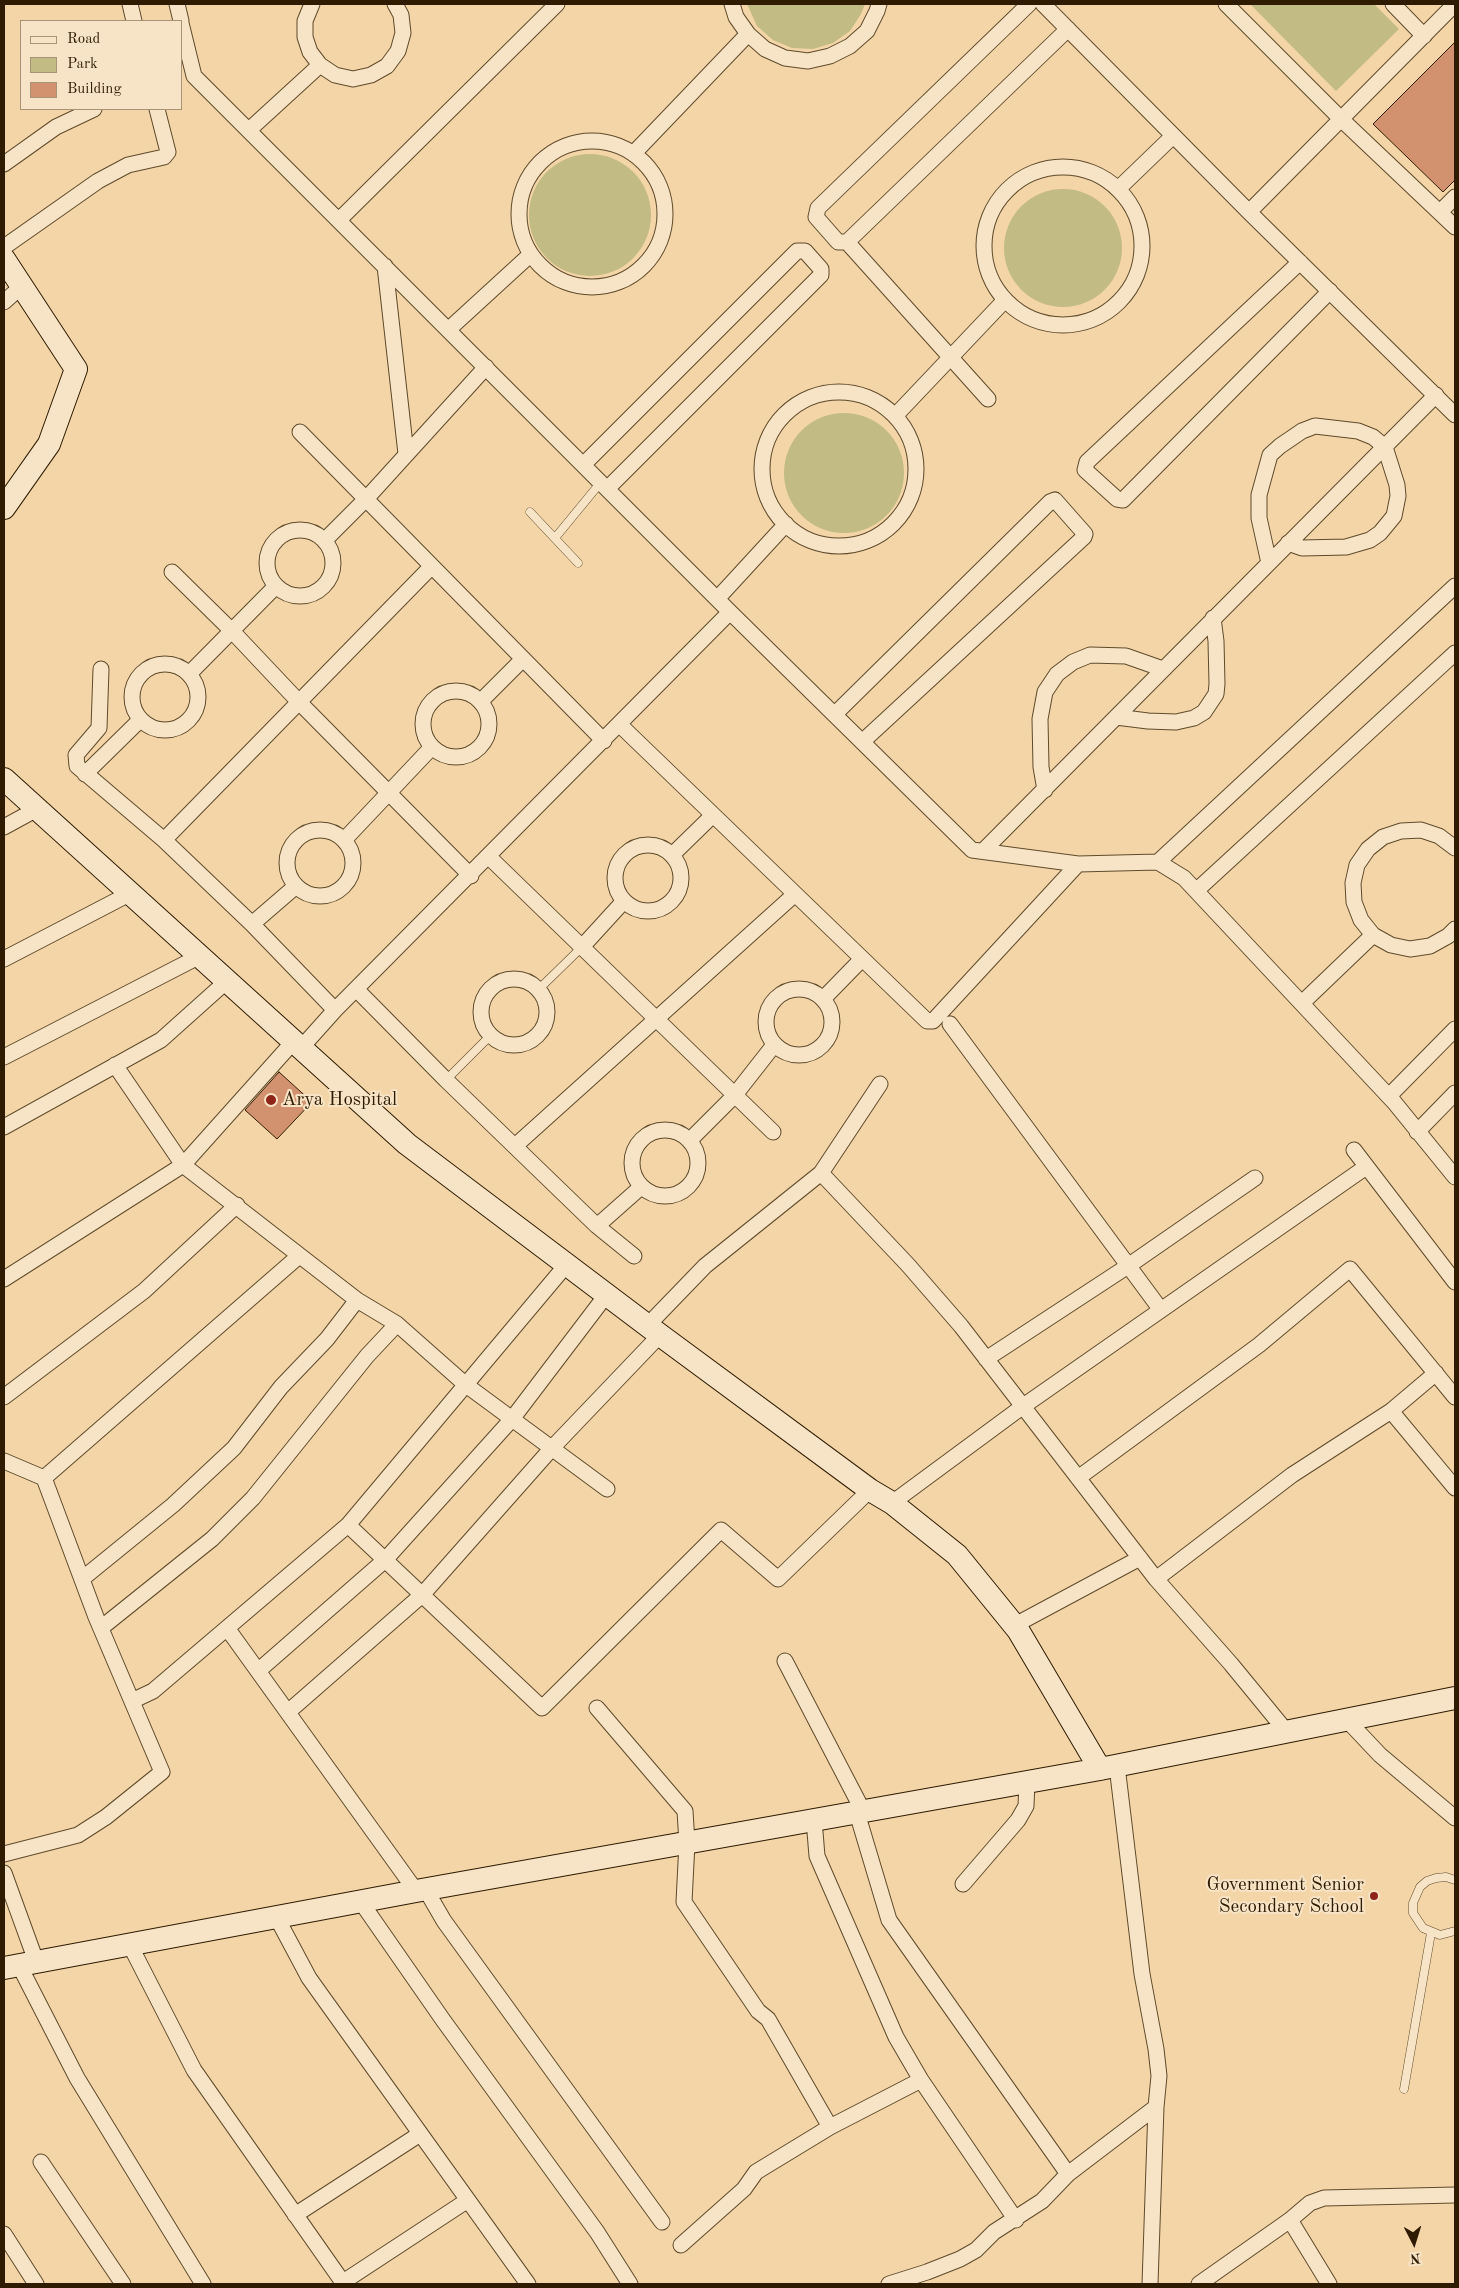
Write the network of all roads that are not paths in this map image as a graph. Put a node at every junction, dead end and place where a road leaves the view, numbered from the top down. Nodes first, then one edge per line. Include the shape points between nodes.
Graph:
1 (130, 4) edge
2 (176, 4) edge
3 (312, 4) edge
4 (395, 4) edge
5 (557, 4) edge
6 (732, 4) edge
7 (879, 4) edge
8 (1029, 4) edge
9 (1042, 4) edge
10 (1226, 4) edge
11 (1393, 4) edge
12 (1455, 4) edge
13 (134, 20) edge
14 (180, 20) edge
15 (182, 26) edge
16 (1068, 29) junction
17 (748, 34) junction
18 (1424, 36) junction
19 (320, 65) junction
20 (92, 110) edge
21 (157, 110) edge
22 (1342, 119) junction
23 (249, 130) junction
24 (1173, 136) junction
25 (634, 153) junction
26 (4, 164) edge
27 (1118, 189) junction
28 (1455, 197) edge
29 (1249, 212) junction
30 (1440, 212) junction
31 (340, 220) junction
32 (1455, 227) edge
33 (847, 242) junction
34 (4, 247) edge
35 (531, 254) junction
36 (4, 259) edge
37 (1300, 262) junction
38 (385, 266) junction
39 (22, 286) junction
40 (1330, 291) junction
41 (1005, 300) junction
42 (4, 302) edge
43 (448, 330) junction
44 (951, 357) junction
45 (486, 367) junction
46 (1436, 395) junction
47 (988, 399) dead end
48 (1455, 414) edge
49 (896, 416) junction
50 (300, 432) dead end
51 (1385, 447) junction
52 (406, 454) junction
53 (583, 465) junction
54 (605, 485) junction
55 (366, 499) junction
56 (4, 508) edge
57 (530, 512) dead end
58 (786, 524) junction
59 (555, 538) junction
60 (324, 540) junction
61 (1288, 543) junction
62 (578, 563) dead end
63 (1269, 563) junction
64 (432, 566) junction
65 (172, 572) dead end
66 (276, 586) junction
67 (1455, 586) edge
68 (717, 598) junction
69 (730, 612) junction
70 (1213, 618) junction
71 (232, 631) junction
72 (1455, 653) edge
73 (523, 659) junction
74 (101, 669) dead end
75 (1163, 669) junction
76 (189, 674) junction
77 (481, 701) junction
78 (299, 702) junction
79 (835, 714) junction
80 (1116, 717) junction
81 (140, 720) junction
82 (620, 724) junction
83 (604, 741) junction
84 (862, 742) junction
85 (432, 747) junction
86 (85, 774) junction
87 (4, 779) edge
88 (1045, 790) junction
89 (388, 792) junction
90 (37, 809) junction
91 (712, 816) junction
92 (4, 827) edge
93 (345, 839) junction
94 (164, 840) junction
95 (1455, 848) edge
96 (984, 851) junction
97 (672, 855) junction
98 (489, 857) junction
99 (1158, 862) junction
100 (1078, 864) junction
101 (470, 876) junction
102 (296, 886) junction
103 (1197, 890) junction
104 (131, 893) junction
105 (794, 895) junction
106 (623, 902) junction
107 (252, 924) junction
108 (1455, 929) edge
109 (1373, 935) junction
110 (581, 948) junction
111 (200, 956) junction
112 (4, 959) edge
113 (861, 960) junction
114 (228, 980) junction
115 (356, 989) junction
116 (539, 989) junction
117 (823, 999) junction
118 (1302, 1002) junction
119 (335, 1010) junction
120 (656, 1020) junction
121 (950, 1024) dead end
122 (1455, 1030) edge
123 (490, 1036) junction
124 (298, 1044) junction
125 (774, 1045) junction
126 (4, 1057) edge
127 (115, 1066) junction
128 (446, 1080) junction
129 (880, 1084) dead end
130 (1455, 1093) edge
131 (734, 1096) junction
132 (1389, 1096) junction
133 (4, 1127) edge
134 (773, 1132) dead end
135 (1417, 1132) junction
136 (690, 1140) junction
137 (515, 1146) junction
138 (1354, 1150) dead end
139 (183, 1165) junction
140 (1366, 1166) junction
141 (821, 1173) junction
142 (1455, 1177) edge
143 (1255, 1178) dead end
144 (641, 1186) junction
145 (237, 1205) junction
146 (597, 1226) junction
147 (299, 1256) junction
148 (634, 1256) dead end
149 (567, 1264) junction
150 (1128, 1266) junction
151 (4, 1279) edge
152 (1455, 1282) edge
153 (607, 1294) junction
154 (357, 1300) junction
155 (1161, 1310) junction
156 (397, 1324) junction
157 (654, 1330) junction
158 (986, 1359) junction
159 (1436, 1372) junction
160 (466, 1385) junction
161 (4, 1396) edge
162 (1455, 1397) edge
163 (1022, 1407) junction
164 (1391, 1411) junction
165 (512, 1419) junction
166 (552, 1448) junction
167 (4, 1461) edge
168 (44, 1478) junction
169 (1078, 1478) junction
170 (607, 1488) dead end
171 (1455, 1488) edge
172 (870, 1490) junction
173 (892, 1503) junction
174 (348, 1524) junction
175 (1140, 1558) junction
176 (385, 1560) junction
177 (82, 1579) junction
178 (1156, 1579) junction
179 (422, 1595) junction
180 (1015, 1626) junction
181 (101, 1628) junction
182 (227, 1628) junction
183 (785, 1661) dead end
184 (258, 1671) junction
185 (1455, 1698) edge
186 (132, 1701) junction
187 (596, 1708) dead end
188 (288, 1712) junction
189 (1346, 1719) junction
190 (1286, 1732) junction
191 (1109, 1767) junction
192 (1027, 1782) junction
193 (860, 1812) junction
194 (1455, 1818) edge
195 (814, 1820) junction
196 (687, 1843) junction
197 (4, 1854) edge
198 (4, 1873) edge
199 (1455, 1880) edge
200 (963, 1884) dead end
201 (421, 1890) junction
202 (361, 1902) junction
203 (277, 1918) junction
204 (1455, 1932) edge
205 (1431, 1933) junction
206 (130, 1946) junction
207 (19, 1964) edge
208 (921, 2080) junction
209 (1404, 2089) dead end
210 (1156, 2107) junction
211 (830, 2127) junction
212 (420, 2134) junction
213 (41, 2162) dead end
214 (1068, 2174) junction
215 (1455, 2195) edge
216 (468, 2200) junction
217 (295, 2214) junction
218 (1016, 2220) junction
219 (1290, 2220) junction
220 (662, 2222) dead end
221 (4, 2234) edge
222 (681, 2245) dead end
223 (343, 2283) edge
224 (626, 2283) edge
225 (36, 2284) edge
226 (123, 2284) edge
227 (203, 2284) edge
228 (528, 2284) edge
229 (888, 2284) edge
230 (1150, 2284) edge
231 (1199, 2284) edge
232 (1329, 2284) edge

1 - 13 street
2 - 14 street
3 - 19 street via 305,21 305,37 310,52
4 - 19 street via 401,15 403,33 398,51 387,66 371,76 353,79 335,75
5 - 31 street
6 - 17 street via 736,17
7 - 17 street via 866,30 850,46 830,56 808,61 786,58 765,49
8 - 33 street via 818,208 816,217 838,242
9 - 16 street
10 - 22 street
11 - 18 street
12 - 18 street
15 - 23 street via 194,76
16 - 24 street
16 - 33 street
17 - 25 street
18 - 22 street
19 - 23 street
20 - 26 street via 56,127
21 - 34 street via 167,144 168,152 164,157 128,165
22 - 29 street
22 - 30 street
23 - 31 street
24 - 27 street
24 - 29 street
25 - 35 street via 617,145 581,141 547,155 534,168 519,201 523,238
25 - 35 street via 659,183 665,202 665,222 660,241 636,272 619,282 580,286 560,280
27 - 41 street via 1098,175 1075,168 1050,168 1027,175 1007,190 992,209 984,232 984,257 991,280
27 - 41 street via 1137,218 1143,245 1140,266 1132,286 1119,303 1082,323 1061,326 1028,317
28 - 30 street
29 - 37 street
30 - 32 street
31 - 38 street
33 - 44 street
35 - 43 street
36 - 39 street
37 - 40 street
37 - 40 street via 1087,462 1085,470 1117,499 1123,500
38 - 43 street
38 - 52 street
39 - 42 street
39 - 56 street via 76,369 49,444
40 - 46 street
41 - 44 street
43 - 45 street
44 - 47 street
44 - 49 street
45 - 52 street
45 - 53 street
46 - 48 street
46 - 51 street
49 - 58 street via 910,438 917,463 914,490 903,514 884,532 860,543 833,546 808,539
49 - 58 street via 864,396 845,392 808,398 786,415 769,438 762,474 774,510
50 - 55 street
51 - 61 street
51 - 61 street via 1398,496 1394,516 1380,534 1346,547 1302,548
51 - 63 street via 1374,437 1358,431 1315,426 1280,446 1270,456 1259,495 1259,518
52 - 55 street
53 - 54 street
53 - 54 street via 797,251 805,251 821,269 821,275
54 - 59 lane
54 - 68 street
55 - 60 street
55 - 64 street
57 - 59 lane
58 - 68 street
59 - 62 lane
60 - 66 street via 306,530 286,532 277,539 267,557 267,568
60 - 66 street via 334,561 333,572 323,587 308,596 296,596
61 - 63 street
63 - 70 street
64 - 73 street
64 - 78 street
65 - 71 street
66 - 71 street
67 - 99 street
68 - 69 street
69 - 79 street
69 - 82 street
70 - 75 street
70 - 80 street via 1217,684 1216,694 1204,712 1176,722
71 - 76 street
71 - 78 street
72 - 103 street
73 - 77 street
73 - 83 street
74 - 86 street via 100,728 76,754 77,766
75 - 80 street
75 - 88 street via 1126,656 1090,655 1072,662 1056,674 1045,692 1040,719
76 - 81 street via 171,664 155,665 142,672 132,691 132,701
76 - 81 street via 197,689 198,706 184,725 161,730
77 - 85 street via 490,722 489,733 479,748 464,757 453,757
77 - 85 street via 472,694 452,690 433,700 423,718 426,739
78 - 89 street
78 - 94 street
79 - 84 street
79 - 84 street via 1055,500 1085,534 1084,537
80 - 88 street
81 - 86 street
82 - 83 street
82 - 91 street
83 - 98 street
84 - 96 street via 972,850
85 - 89 street
86 - 94 street
87 - 90 street
88 - 96 street
89 - 93 street
89 - 101 street
90 - 92 street
90 - 104 street
91 - 97 street
91 - 105 street
93 - 102 street via 352,853 353,868 343,887 325,896 304,892
93 - 102 street via 324,829 301,835 288,853 286,865
94 - 107 street
95 - 109 street via 1439,836 1420,830 1383,837 1368,849 1357,865 1352,883 1354,902 1361,920
96 - 100 street
97 - 106 street via 659,847 643,845 624,854 614,873 616,888
97 - 106 street via 681,876 680,888 671,902 656,911 644,912
98 - 101 street
98 - 110 street
99 - 100 street
99 - 103 street
100 - 113 street via 933,1022 921,1017
101 - 115 street
102 - 107 street
103 - 118 street
104 - 111 street
104 - 112 street
105 - 113 street
105 - 120 street
106 - 110 street
107 - 119 street
108 - 109 street via 1430,946 1410,949 1391,945
109 - 118 street
110 - 116 lane
110 - 120 street
111 - 114 street
111 - 126 street
113 - 117 street
114 - 124 street
114 - 127 street via 161,1040
115 - 119 street
115 - 128 street
116 - 123 street via 546,1003 548,1018 538,1037 529,1043 513,1046
116 - 123 street via 518,979 506,980 491,989 482,1003 480,1015
117 - 125 street via 815,992 794,988 776,998 766,1016 767,1032
117 - 125 street via 833,1020 826,1042 818,1050 807,1055 795,1055
118 - 132 street
119 - 124 street
120 - 131 street
120 - 137 street
121 - 150 street
122 - 132 street
123 - 128 lane
124 - 139 street
124 - 149 street via 407,1144
125 - 131 street
127 - 133 street
127 - 139 street
128 - 137 street
129 - 141 street
130 - 135 street
131 - 134 street
131 - 136 street
132 - 135 street
135 - 142 street
136 - 144 street via 671,1130 650,1133 642,1139 632,1162 635,1178
136 - 144 street via 699,1161 698,1172 684,1191 673,1196 661,1196
137 - 146 street
138 - 140 street
139 - 145 street
139 - 151 street
140 - 152 street
140 - 155 street
141 - 157 street via 705,1266
141 - 158 street via 908,1265
143 - 150 street
144 - 146 street
145 - 147 street
145 - 161 street via 144,1291
146 - 148 street
147 - 154 street
147 - 168 street
149 - 153 street
149 - 160 street
150 - 155 street
150 - 158 street
153 - 157 street
153 - 165 street
154 - 156 street
154 - 177 street via 281,1387 234,1448 173,1505
155 - 163 street
156 - 160 street
156 - 181 street via 367,1356 252,1498 212,1539
157 - 166 street
157 - 172 street
158 - 163 street
159 - 162 street
159 - 164 street
159 - 169 street via 1350,1269 1259,1344
160 - 165 street
160 - 174 street
163 - 169 street
163 - 173 street
164 - 171 street
164 - 178 street via 1292,1475
165 - 166 street
165 - 176 street
166 - 170 street
166 - 179 street
167 - 168 street
168 - 177 street
169 - 175 street
172 - 173 street
172 - 179 street via 778,1579 720,1530 542,1708
173 - 180 street via 957,1555
174 - 176 street
174 - 182 street
175 - 178 street
175 - 180 street
176 - 179 street
176 - 184 street
177 - 181 street
178 - 190 street
179 - 188 street
180 - 191 street
181 - 186 street
182 - 184 street
182 - 186 street via 153,1691
183 - 193 street
184 - 188 street
185 - 189 street
186 - 197 street via 162,1772 106,1818 78,1836
187 - 196 street via 685,1811
188 - 201 street
189 - 190 street
189 - 194 street via 1380,1755
190 - 191 street
191 - 192 street
191 - 210 street via 1156,2049 1159,2076
192 - 193 street
192 - 200 street via 1026,1806 1018,1820
193 - 195 street
193 - 214 street via 889,1920
195 - 196 street
195 - 208 street via 817,1856 896,2037
196 - 201 street
196 - 211 street via 684,1902 758,2010 768,2019
198 - 207 street
199 - 205 lane via 1436,1878 1420,1887 1415,1895 1413,1913 1423,1928
201 - 202 street
201 - 220 street
202 - 203 street
202 - 224 street via 597,2232
203 - 206 street
203 - 212 street via 310,1978
204 - 205 lane
205 - 209 lane
206 - 207 street
206 - 217 street via 194,2070
207 - 227 street via 77,2078
208 - 211 street
208 - 218 street
210 - 214 street
210 - 230 street
211 - 222 street via 756,2172 744,2189
212 - 216 street
212 - 217 street
213 - 226 street
214 - 218 street via 1042,2201
215 - 219 street via 1324,2198 1310,2203
216 - 223 street
216 - 228 street
217 - 223 street
218 - 229 street via 994,2232 960,2260
219 - 231 street
219 - 232 street
221 - 225 street

